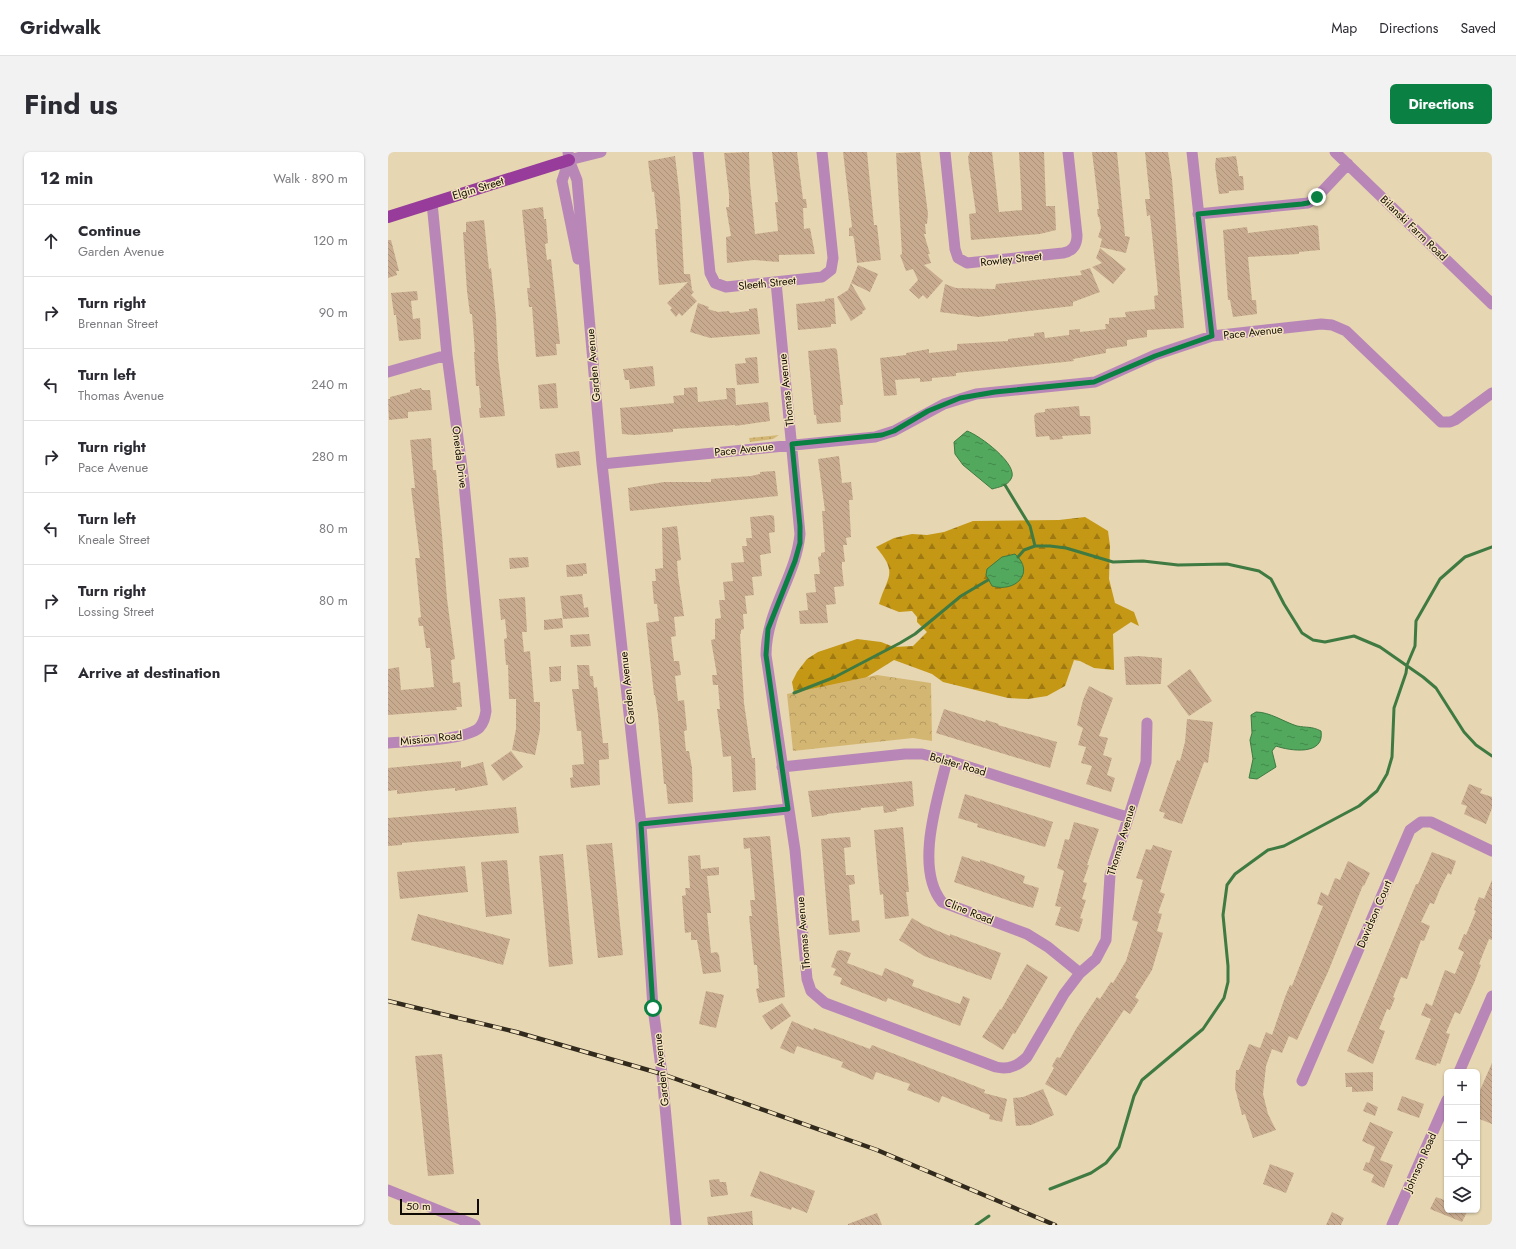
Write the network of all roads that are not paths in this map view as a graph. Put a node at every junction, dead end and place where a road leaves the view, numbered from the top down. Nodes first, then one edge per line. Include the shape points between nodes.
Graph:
1 (601, 152) edge
2 (698, 152) edge
3 (822, 152) edge
4 (945, 152) edge
5 (1068, 152) edge
6 (1192, 152) edge
7 (1335, 152) edge
8 (568, 156) edge
9 (1348, 164) junction
10 (432, 203) junction
11 (1198, 214) junction
12 (388, 217) edge
13 (776, 282) junction
14 (1492, 304) edge
15 (1212, 336) junction
16 (447, 355) junction
17 (388, 372) edge
18 (1492, 392) edge
19 (792, 444) junction
20 (602, 464) junction
21 (486, 711) joint
22 (1147, 723) dead end
23 (388, 743) edge
24 (947, 760) junction
25 (782, 767) junction
26 (788, 809) junction
27 (1128, 817) junction
28 (641, 824) junction
29 (1492, 851) edge
30 (1080, 973) junction
31 (1492, 996) edge
32 (1460, 1069) edge
33 (1302, 1081) dead end
34 (1445, 1105) edge
35 (388, 1190) edge
36 (475, 1225) edge
37 (676, 1225) edge
38 (1392, 1225) edge

1 - 8 street
2 - 13 street, Sleeth Street via 712,278 715,283 726,286
3 - 13 street, Sleeth Street via 833,258 831,270 822,276
4 - 5 street, Rowley Street via 955,249 962,262 973,263 1063,253 1074,248 1077,235
6 - 11 street
7 - 9 street, Bilanski Farm Road
8 - 10 main road, Elgin Street
8 - 20 street, Garden Avenue via 562,181 585,286
9 - 11 street via 1308,203
9 - 14 street, Bilanski Farm Road
10 - 12 main road, Elgin Street
10 - 16 street, Oneida Drive
11 - 15 street
13 - 19 street, Thomas Avenue
15 - 18 street, Pace Avenue via 1321,324 1337,326 1346,331 1437,419 1445,422 1455,420
15 - 19 street, Pace Avenue via 1155,356 1094,382 976,394 944,404 882,435
16 - 17 street
16 - 21 street, Oneida Drive via 464,483
19 - 20 street, Pace Avenue
19 - 25 street, Thomas Avenue via 800,543 770,622 766,641
20 - 28 street, Garden Avenue
21 - 23 street, Mission Road via 479,728 468,734
22 - 27 street, Thomas Avenue via 1146,762
24 - 25 street, Bolster Road via 922,754 905,754
24 - 27 street, Bolster Road
24 - 30 street, Cline Road via 928,841 934,893 942,902 1027,934
25 - 26 street, Thomas Avenue
26 - 28 street
26 - 30 street, Thomas Avenue via 795,850 807,979 811,992 821,1001 996,1068 1006,1068 1020,1064 1027,1057 1050,1016
27 - 30 street, Thomas Avenue via 1110,874 1106,940 1096,959
28 - 37 street, Garden Avenue via 653,1008
29 - 33 street, Davidson Court via 1431,822 1421,822 1410,830
31 - 32 street
34 - 38 street, Johnson Road
35 - 36 street

